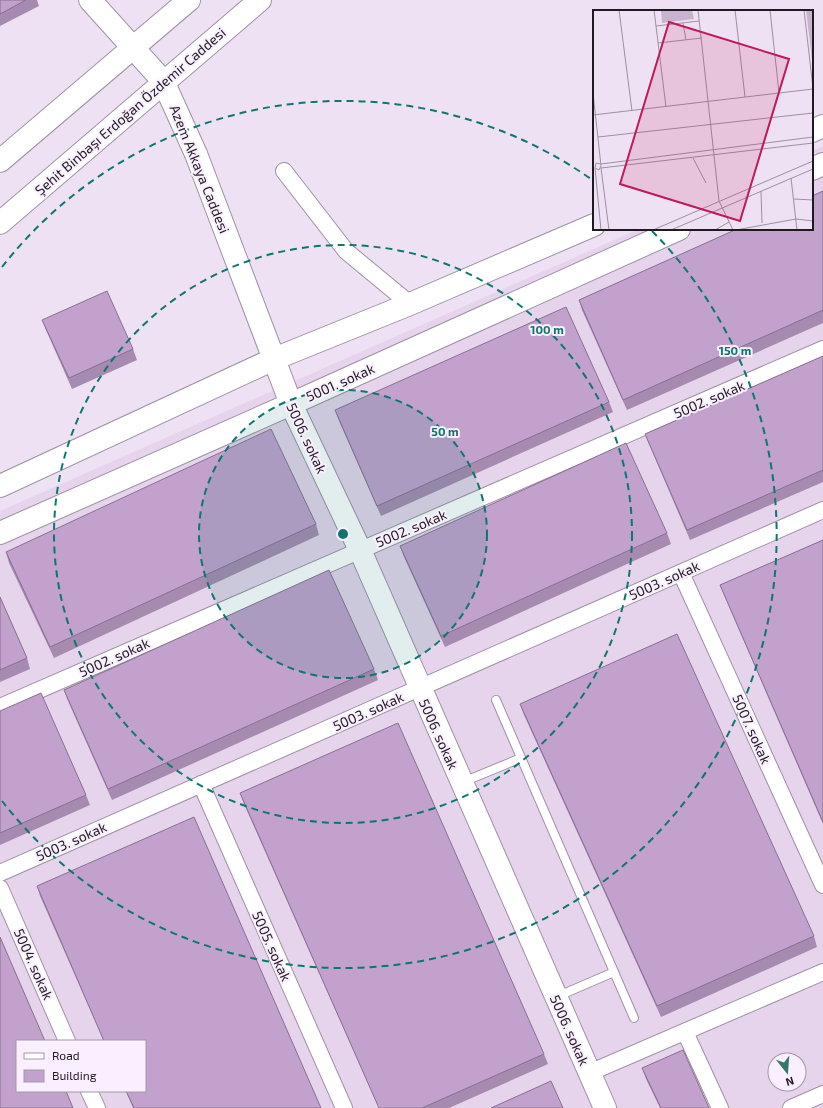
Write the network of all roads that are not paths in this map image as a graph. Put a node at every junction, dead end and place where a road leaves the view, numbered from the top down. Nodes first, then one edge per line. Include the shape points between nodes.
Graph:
1 (90, 0) edge
2 (189, 0) edge
3 (260, 0) edge
4 (132, 47) junction
5 (163, 81) junction
6 (823, 126) edge
7 (813, 131) edge
8 (0, 161) edge
9 (823, 164) edge
10 (813, 169) edge
11 (284, 171) dead end
12 (0, 223) edge
13 (593, 225) edge
14 (677, 230) edge
15 (410, 304) junction
16 (823, 349) edge
17 (274, 360) junction
18 (291, 404) junction
19 (0, 486) edge
20 (823, 510) edge
21 (0, 533) edge
22 (360, 550) junction
23 (681, 572) junction
24 (419, 688) junction
25 (496, 700) dead end
26 (0, 707) edge
27 (521, 758) junction
28 (461, 783) junction
29 (201, 784) junction
30 (0, 873) edge
31 (823, 885) edge
32 (0, 888) edge
33 (614, 972) junction
34 (823, 972) edge
35 (556, 997) junction
36 (634, 1018) dead end
37 (685, 1032) junction
38 (67, 1040) edge
39 (589, 1073) junction
40 (89, 1092) edge
41 (823, 1094) edge
42 (97, 1108) edge
43 (344, 1108) edge
44 (605, 1108) edge
45 (720, 1108) edge
46 (791, 1108) edge

1 - 4 street, Azem Akkaya Caddesi
2 - 4 street
3 - 5 street, Şehit Binbaşı Erdoğan Özdemir Caddesi
4 - 5 street, Azem Akkaya Caddesi
4 - 8 street
5 - 12 street, Şehit Binbaşı Erdoğan Özdemir Caddesi
5 - 17 street, Azem Akkaya Caddesi via 196,154
6 - 7 street
9 - 10 street
11 - 15 street via 346,251
13 - 15 street
14 - 18 street, 5001. sokak
15 - 17 street
16 - 22 street, 5002. sokak
17 - 18 street, 5006. sokak
17 - 19 street
18 - 21 street, 5001. sokak
18 - 22 street, 5006. sokak
20 - 23 street, 5003. sokak
22 - 24 street, 5006. sokak
22 - 26 street, 5002. sokak
23 - 24 street, 5003. sokak
23 - 31 street, 5007. sokak
24 - 28 street, 5006. sokak
24 - 29 street, 5003. sokak
25 - 27 lane
27 - 28 lane
27 - 33 lane
28 - 35 street, 5006. sokak
29 - 30 street, 5003. sokak
29 - 43 street, 5005. sokak
32 - 38 street, 5004. sokak
33 - 35 lane
33 - 36 lane
34 - 37 street
35 - 39 street, 5006. sokak
37 - 39 street
37 - 45 street
39 - 44 street, 5006. sokak
40 - 42 street
41 - 46 street

